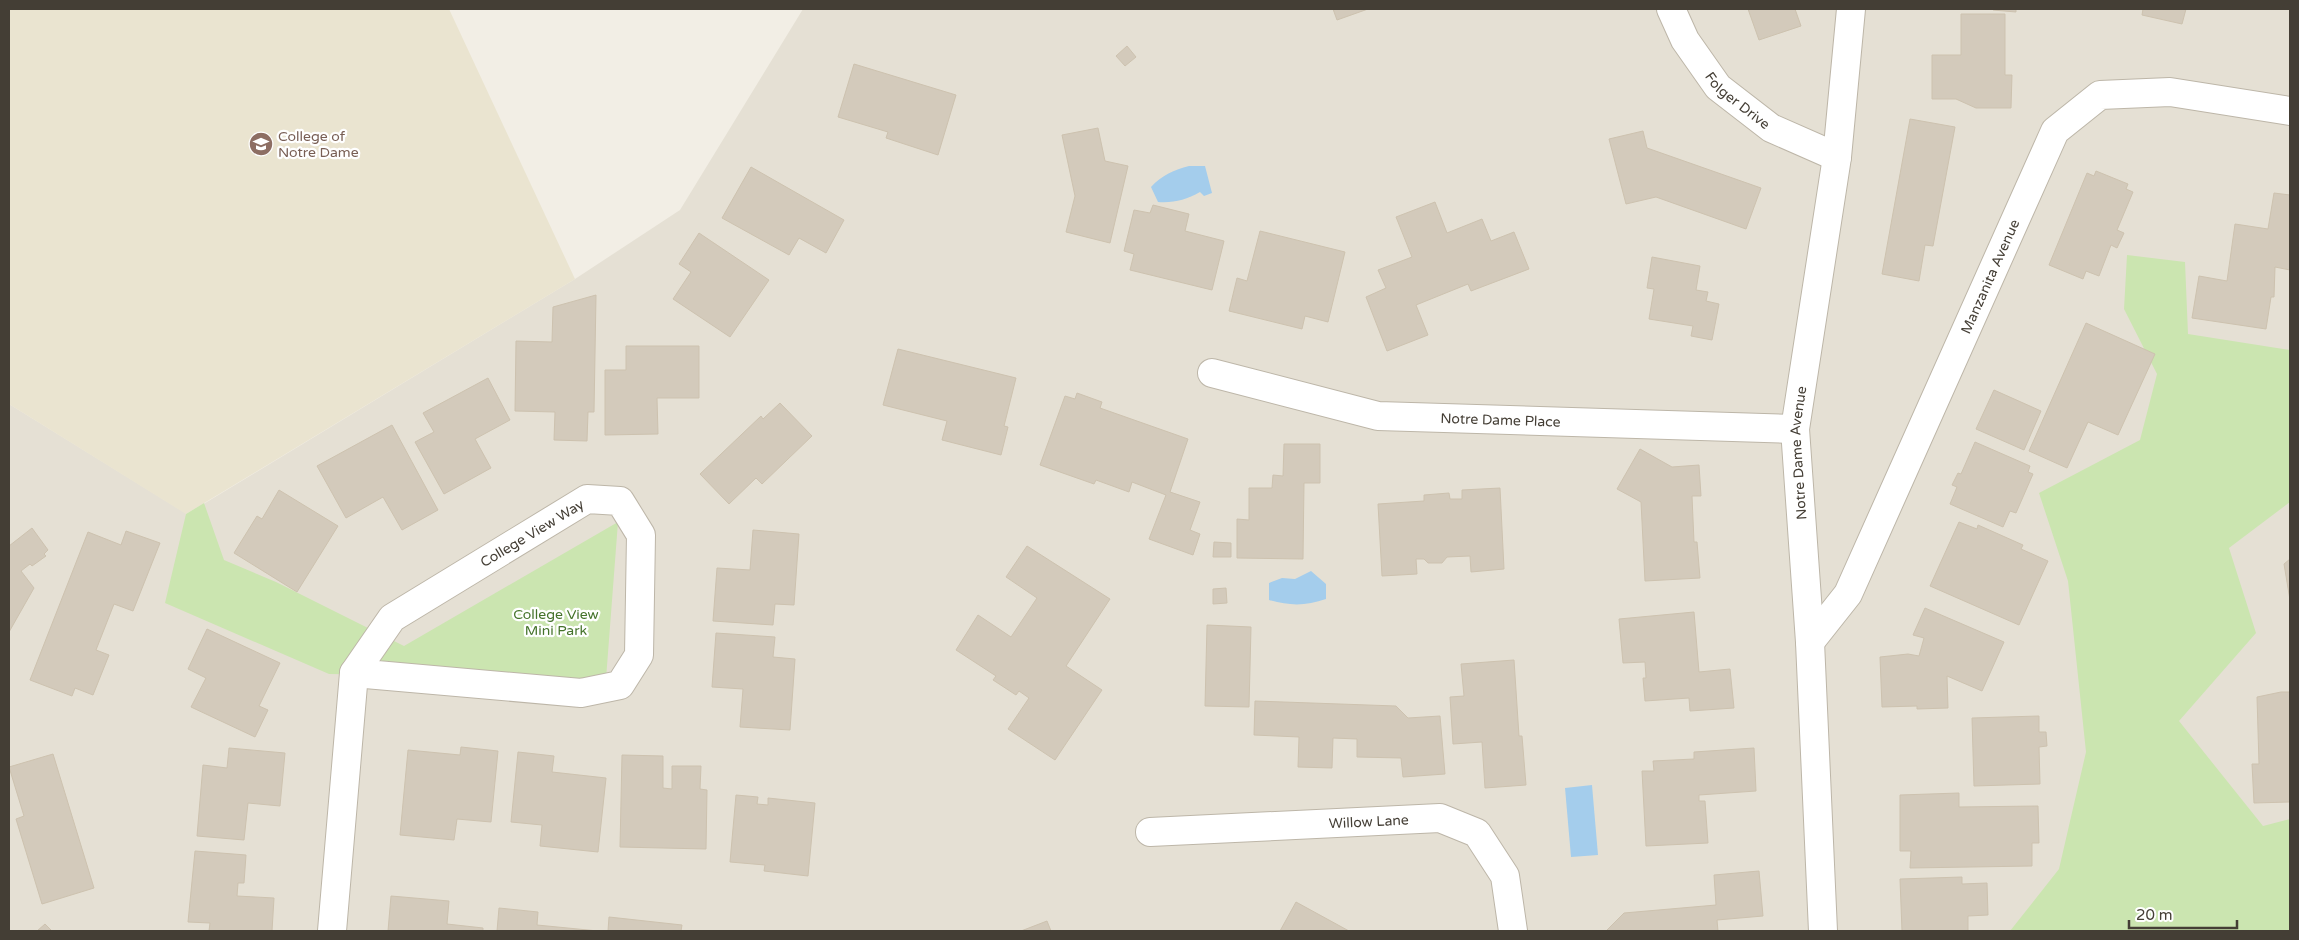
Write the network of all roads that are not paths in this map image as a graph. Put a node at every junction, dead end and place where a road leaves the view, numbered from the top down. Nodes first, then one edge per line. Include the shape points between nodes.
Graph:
1 (1671, 9) edge
2 (1851, 9) edge
3 (2290, 111) edge
4 (1837, 157) junction
5 (1212, 373) dead end
6 (1795, 429) junction
7 (1810, 642) junction
8 (354, 673) junction
9 (1150, 832) dead end
10 (332, 931) edge
11 (1513, 931) edge
12 (1823, 931) edge

1 - 4 street, Folger Drive via 1685,40 1718,87 1771,128
2 - 4 street, Notre Dame Avenue
3 - 7 street, Manzanita Avenue via 2170,92 2100,95 2055,131 1848,594
4 - 6 street, Notre Dame Avenue
5 - 6 street, Notre Dame Place via 1378,416
6 - 7 street, Notre Dame Avenue
7 - 12 street, Notre Dame Avenue
8 - 8 street, College View Way via 582,693 620,685 639,655 641,534 620,502 586,499 392,618
8 - 10 street, College View Way
9 - 11 street, Willow Lane via 1440,818 1477,833 1491,854 1504,876

